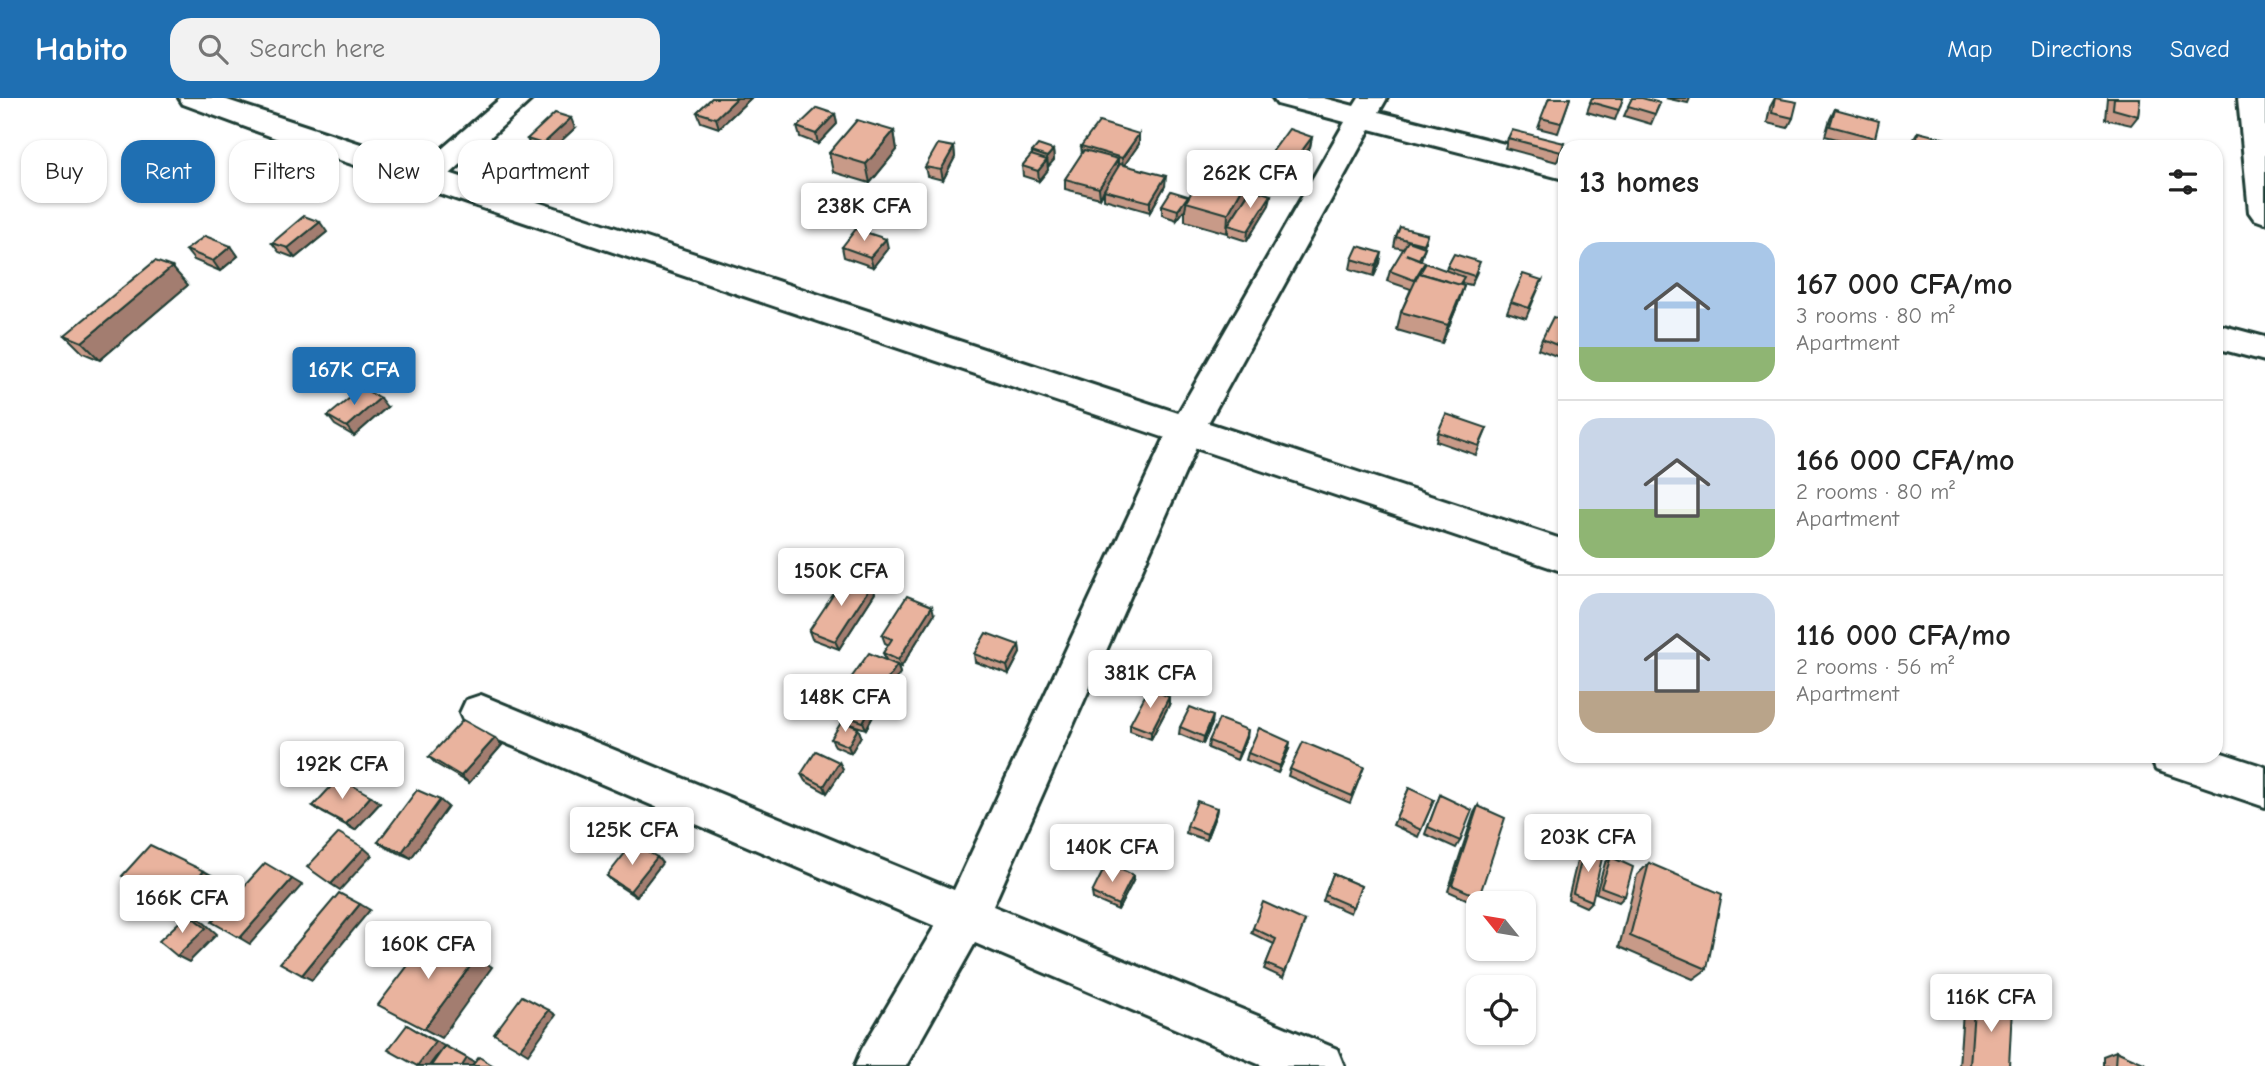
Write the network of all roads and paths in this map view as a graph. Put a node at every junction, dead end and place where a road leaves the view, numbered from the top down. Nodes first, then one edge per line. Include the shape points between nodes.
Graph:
1 (193, 98) edge
2 (519, 98) edge
3 (1287, 98) edge
4 (2252, 98) edge
5 (1368, 108) edge
6 (353, 153) edge
7 (444, 163) edge
8 (1558, 167) edge
9 (444, 184) edge
10 (2265, 212) edge
11 (2223, 338) edge
12 (2265, 349) edge
13 (1186, 431) junction
14 (1558, 554) edge
15 (481, 713) dead end
16 (2192, 763) edge
17 (2265, 787) edge
18 (965, 917) junction
19 (879, 1066) edge
20 (1320, 1066) edge

1 - 6 street
2 - 7 street
3 - 5 street
4 - 10 street
5 - 8 street
5 - 13 street
9 - 13 street
11 - 12 street
13 - 14 street
13 - 18 street
15 - 18 street
16 - 17 street
18 - 19 street
18 - 20 street

